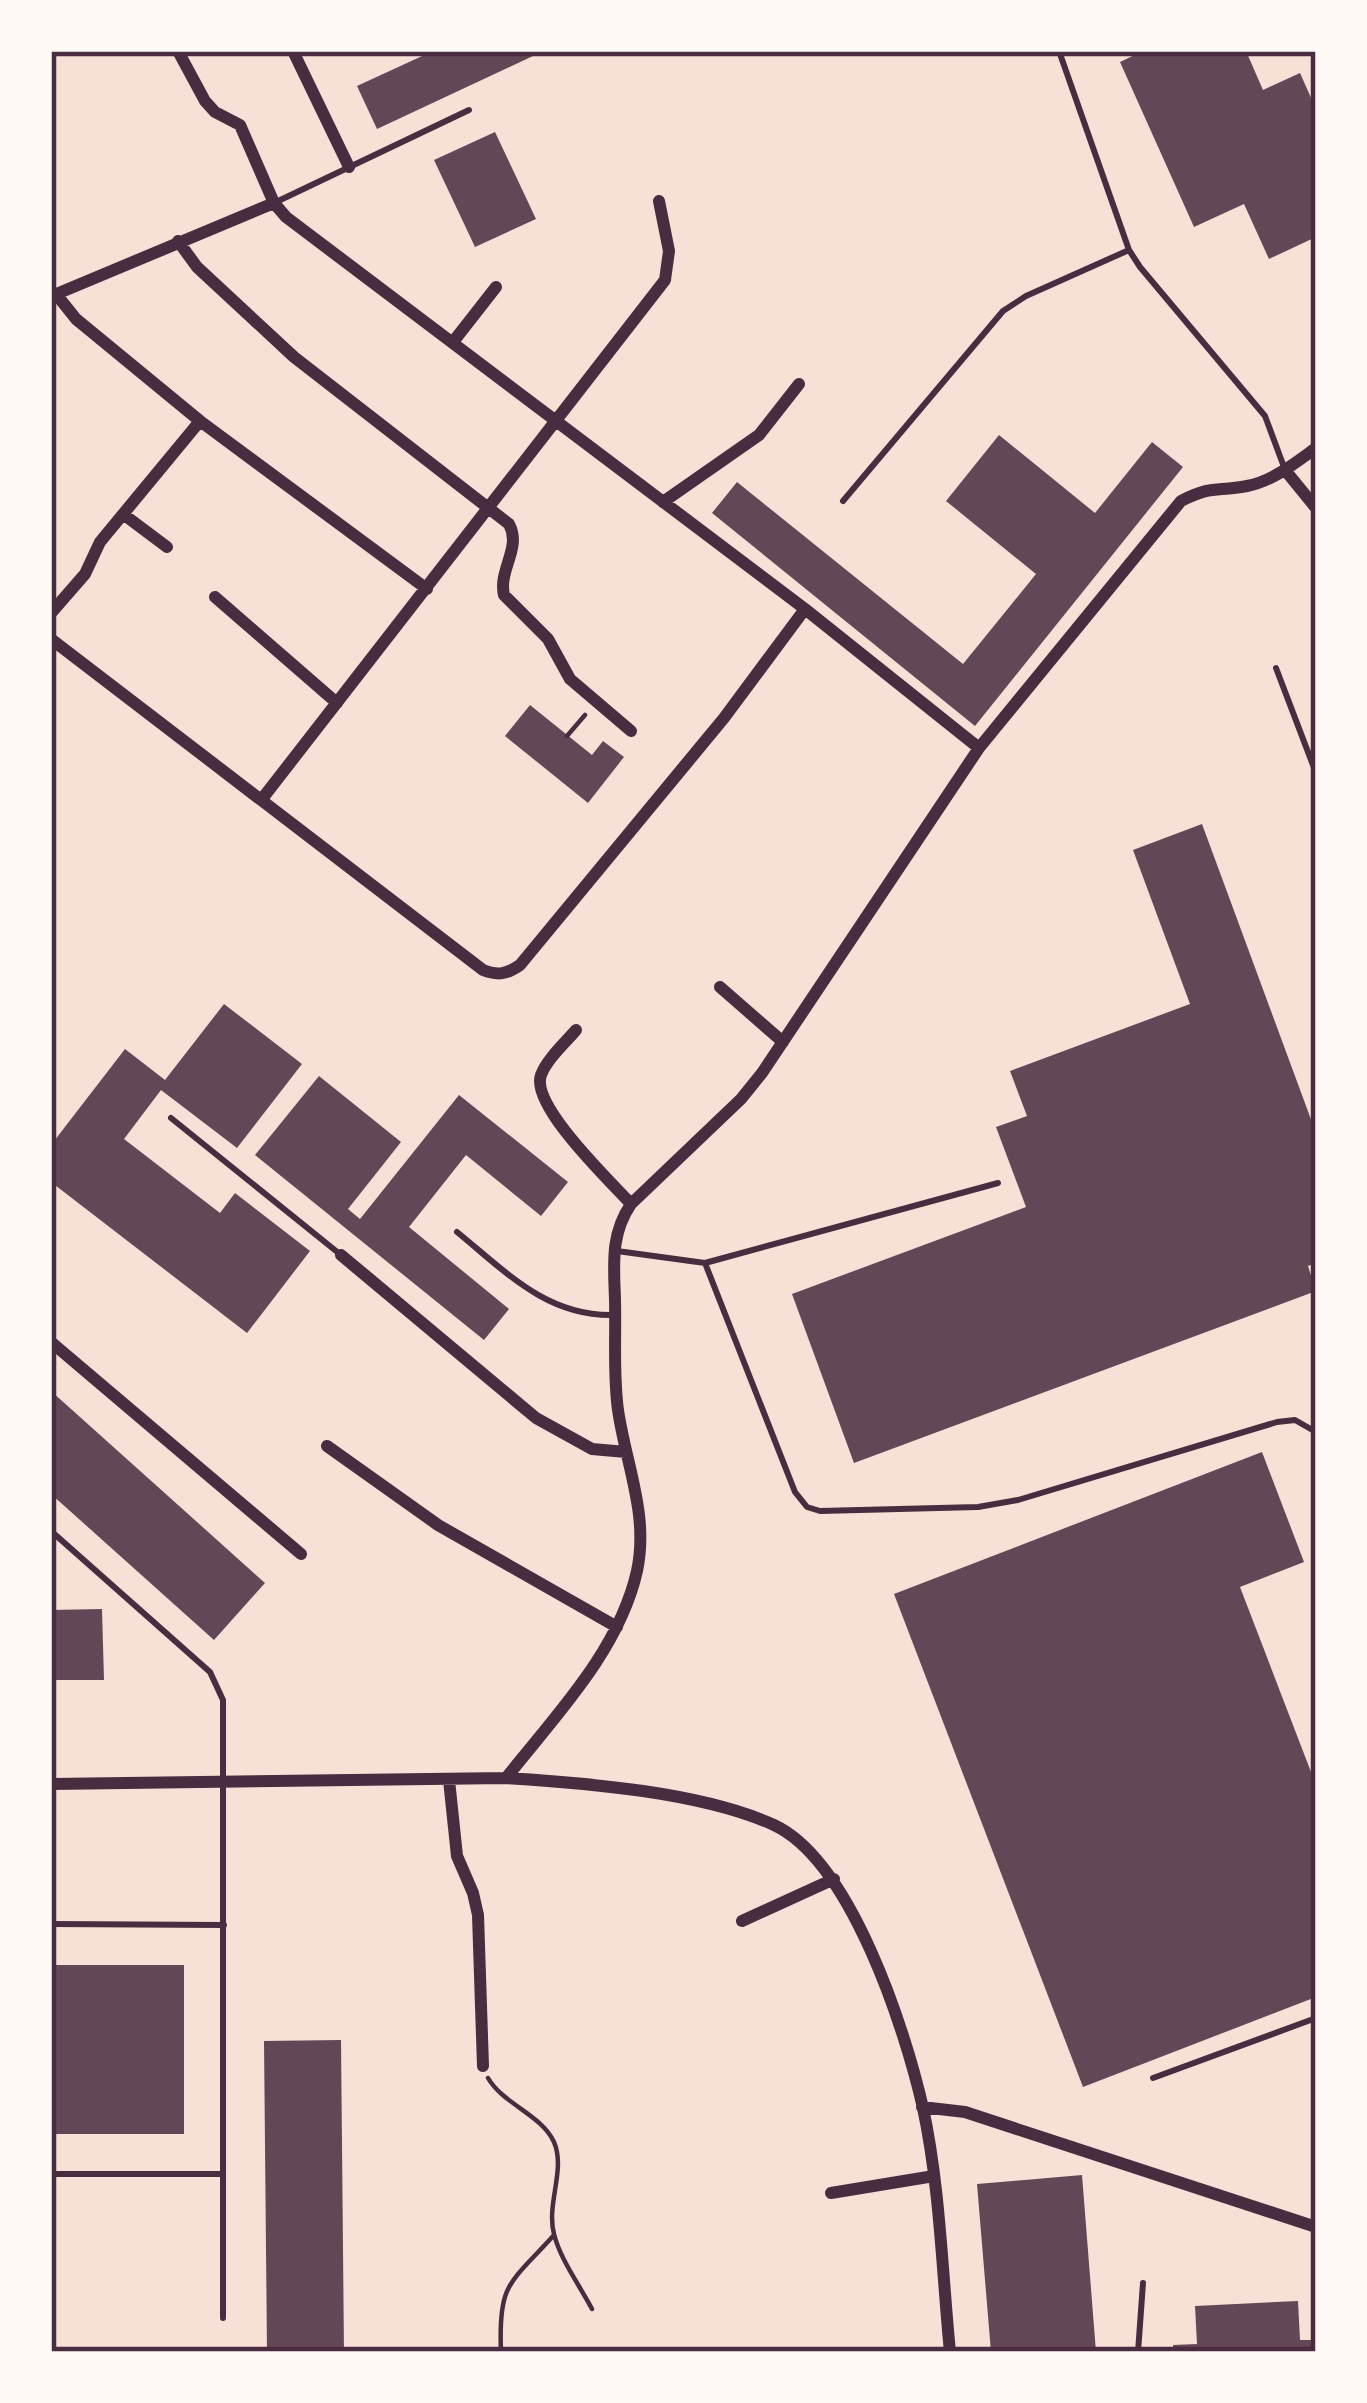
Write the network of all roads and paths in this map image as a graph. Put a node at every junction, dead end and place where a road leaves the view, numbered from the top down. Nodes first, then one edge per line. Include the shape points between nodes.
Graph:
1 (178, 51) edge
2 (293, 51) edge
3 (1059, 51) edge
4 (470, 110) dead end
5 (349, 167) junction
6 (659, 201) dead end
7 (274, 203) junction
8 (178, 242) junction
9 (1130, 250) junction
10 (496, 286) dead end
11 (54, 296) edge
12 (453, 342) junction
13 (799, 384) dead end
14 (558, 421) junction
15 (200, 422) junction
16 (1316, 448) edge
17 (1285, 470) junction
18 (843, 501) dead end
19 (664, 502) junction
20 (489, 507) junction
21 (1316, 508) edge
22 (123, 514) junction
23 (166, 547) dead end
24 (427, 589) junction
25 (214, 598) dead end
26 (805, 609) junction
27 (51, 613) edge
28 (51, 638) edge
29 (1276, 668) dead end
30 (596, 701) junction
31 (338, 703) junction
32 (631, 731) dead end
33 (567, 736) dead end
34 (979, 748) junction
35 (1316, 773) edge
36 (262, 800) junction
37 (720, 987) dead end
38 (576, 1030) dead end
39 (783, 1042) junction
40 (171, 1118) dead end
41 (998, 1183) dead end
42 (631, 1204) junction
43 (457, 1232) dead end
44 (613, 1250) junction
45 (341, 1255) joint
46 (705, 1263) junction
47 (615, 1315) junction
48 (51, 1342) edge
49 (1316, 1432) edge
50 (327, 1446) dead end
51 (626, 1453) junction
52 (51, 1531) edge
53 (301, 1555) dead end
54 (617, 1627) junction
55 (506, 1778) junction
56 (449, 1780) junction
57 (226, 1781) junction
58 (51, 1784) edge
59 (834, 1879) junction
60 (742, 1921) dead end
61 (51, 1924) edge
62 (224, 1925) junction
63 (1316, 2018) edge
64 (483, 2066) joint
65 (1154, 2078) dead end
66 (922, 2107) junction
67 (51, 2174) edge
68 (223, 2174) junction
69 (934, 2176) junction
70 (832, 2193) dead end
71 (1316, 2227) edge
72 (554, 2235) junction
73 (1143, 2283) dead end
74 (592, 2308) dead end
75 (223, 2318) dead end
76 (501, 2352) edge
77 (950, 2352) edge
78 (1138, 2352) edge

1 - 7 street via 205,101 240,125
2 - 5 street
3 - 9 lane
4 - 5 lane
5 - 7 lane
6 - 14 street via 669,251 665,280
7 - 8 street
7 - 12 street
8 - 11 street
8 - 20 street via 294,357
9 - 17 lane via 1265,416
9 - 18 lane via 1003,311
10 - 12 street
11 - 15 street
12 - 14 street
13 - 19 street via 759,435
14 - 19 street
14 - 20 street
15 - 22 street
15 - 24 street
16 - 17 street
17 - 21 street
17 - 34 street via 1180,501
19 - 26 street
20 - 24 street
20 - 30 street via 514,531 504,596
22 - 23 street
22 - 27 street
24 - 31 street
25 - 31 street
26 - 34 street
26 - 36 street via 651,809 510,973 483,970
28 - 36 street
29 - 35 lane
30 - 32 street
30 - 33 path
31 - 36 street
34 - 39 street
37 - 39 street
38 - 42 street via 544,1070 540,1089 554,1118
39 - 42 street via 740,1099
40 - 45 lane
41 - 46 lane
42 - 44 street
43 - 47 lane via 543,1301
44 - 46 lane
44 - 47 street
45 - 51 street via 536,1418 592,1449
46 - 49 lane via 795,1492 820,1511 978,1507 1277,1422 1295,1420
47 - 51 street via 614,1383
48 - 53 street
50 - 54 street via 439,1525
51 - 54 street via 641,1540
52 - 57 lane via 210,1672 223,1700
54 - 55 street
55 - 56 street
55 - 59 street via 726,1808 792,1835
56 - 57 street
56 - 64 street via 457,1856 478,1916
57 - 58 street
57 - 62 lane
59 - 60 street
59 - 66 street via 867,1942
61 - 62 lane
62 - 68 lane
63 - 65 lane
64 - 72 path via 503,2098 553,2140
66 - 69 street
66 - 71 street via 965,2112
67 - 68 lane
68 - 75 lane
69 - 70 street
69 - 77 street
72 - 74 path
72 - 76 path via 504,2291
73 - 78 lane

